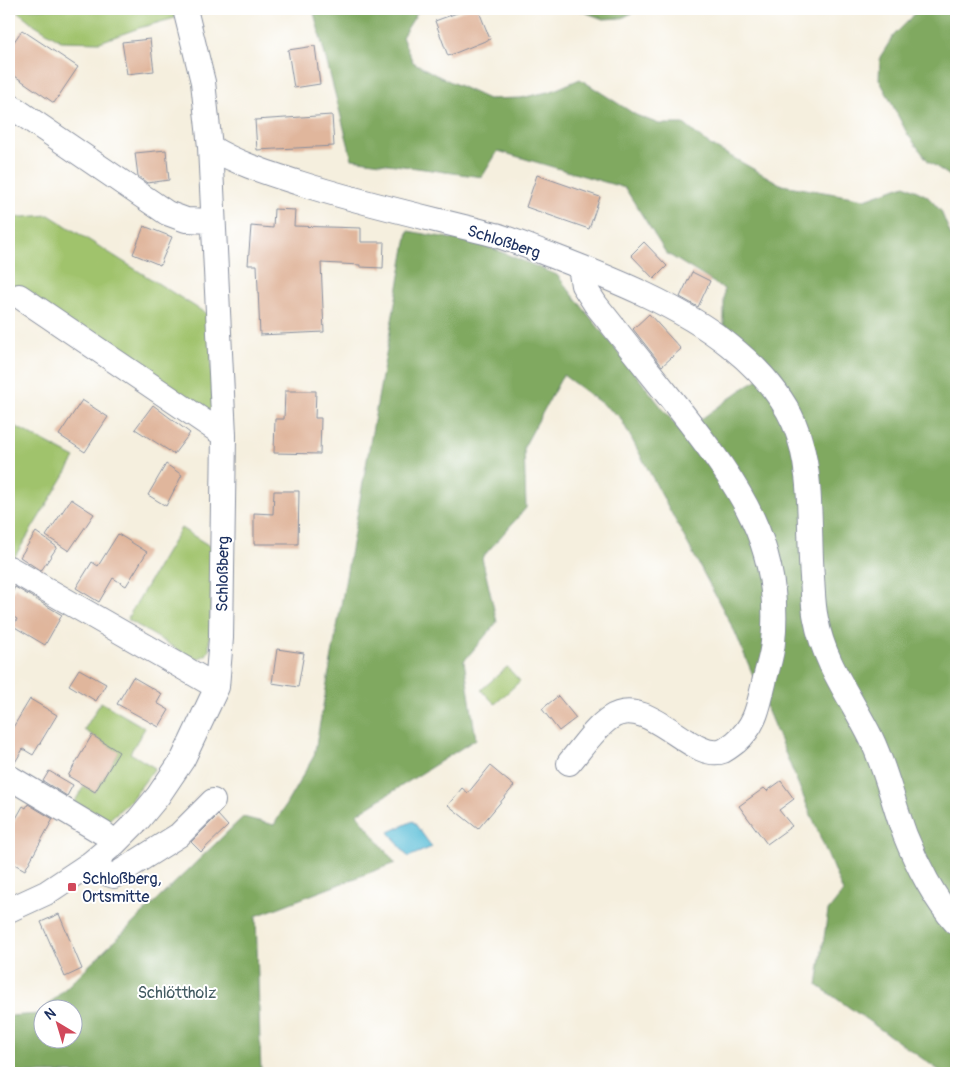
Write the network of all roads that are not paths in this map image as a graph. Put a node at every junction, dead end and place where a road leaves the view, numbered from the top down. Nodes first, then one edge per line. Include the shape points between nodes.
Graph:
1 (185, 9) edge
2 (9, 105) edge
3 (210, 147) junction
4 (213, 221) junction
5 (580, 267) junction
6 (19, 296) dead end
7 (224, 435) junction
8 (10, 568) edge
9 (217, 687) junction
10 (569, 763) dead end
11 (9, 777) edge
12 (213, 801) dead end
13 (115, 843) junction
14 (91, 863) junction
15 (9, 910) edge
16 (956, 923) edge

1 - 3 street, Schloßberg via 203,82
2 - 4 street via 167,213 186,220
3 - 4 street, Schloßberg
3 - 5 street, Schloßberg via 232,160 313,188 500,236
4 - 7 street, Schloßberg
5 - 10 street via 583,285 596,305 734,482 762,538 775,606 773,644 754,720 734,744 723,751 713,752 700,748 653,720 633,713 618,714 608,719
5 - 16 street, Schloßberg via 642,293 700,325 742,355 786,406 804,461 815,618 828,660 871,738 919,865
6 - 7 street
7 - 9 street, Schloßberg via 221,638
8 - 9 street
9 - 13 street, Schloßberg via 183,759 158,796
11 - 13 street
12 - 14 street via 178,835 114,876
13 - 14 street, Schloßberg
14 - 15 street, Schloßberg via 46,893

